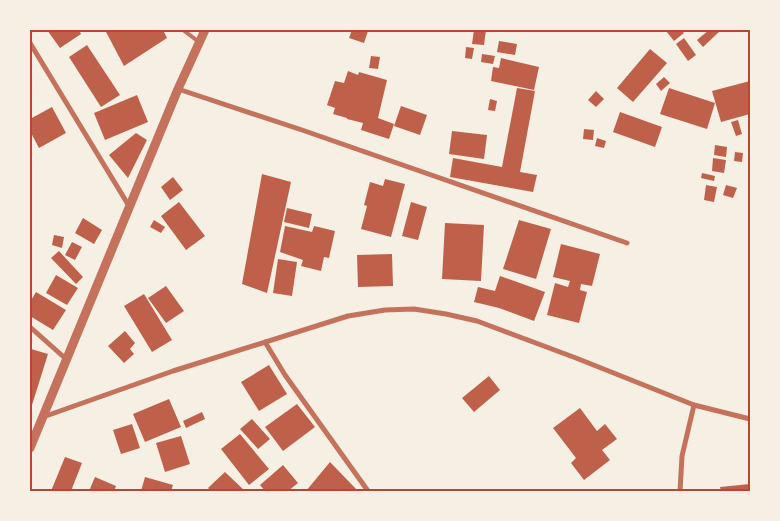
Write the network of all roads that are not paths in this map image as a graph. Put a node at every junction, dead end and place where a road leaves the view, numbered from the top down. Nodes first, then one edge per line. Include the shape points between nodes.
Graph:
1 (183, 30) edge
2 (204, 30) edge
3 (199, 42) junction
4 (30, 43) edge
5 (178, 89) junction
6 (129, 206) junction
7 (627, 244) dead end
8 (30, 327) edge
9 (266, 342) junction
10 (66, 359) junction
11 (694, 405) junction
12 (43, 417) junction
13 (750, 419) edge
14 (30, 448) edge
15 (368, 491) edge
16 (680, 491) edge

1 - 3 lane
2 - 3 street
3 - 5 street
4 - 6 street
5 - 6 street
5 - 7 street
6 - 10 street
8 - 10 street
9 - 11 street via 348,316 414,309 477,322
9 - 12 street
9 - 15 street via 285,375
10 - 12 street
11 - 13 street
11 - 16 street via 682,456
12 - 14 street

